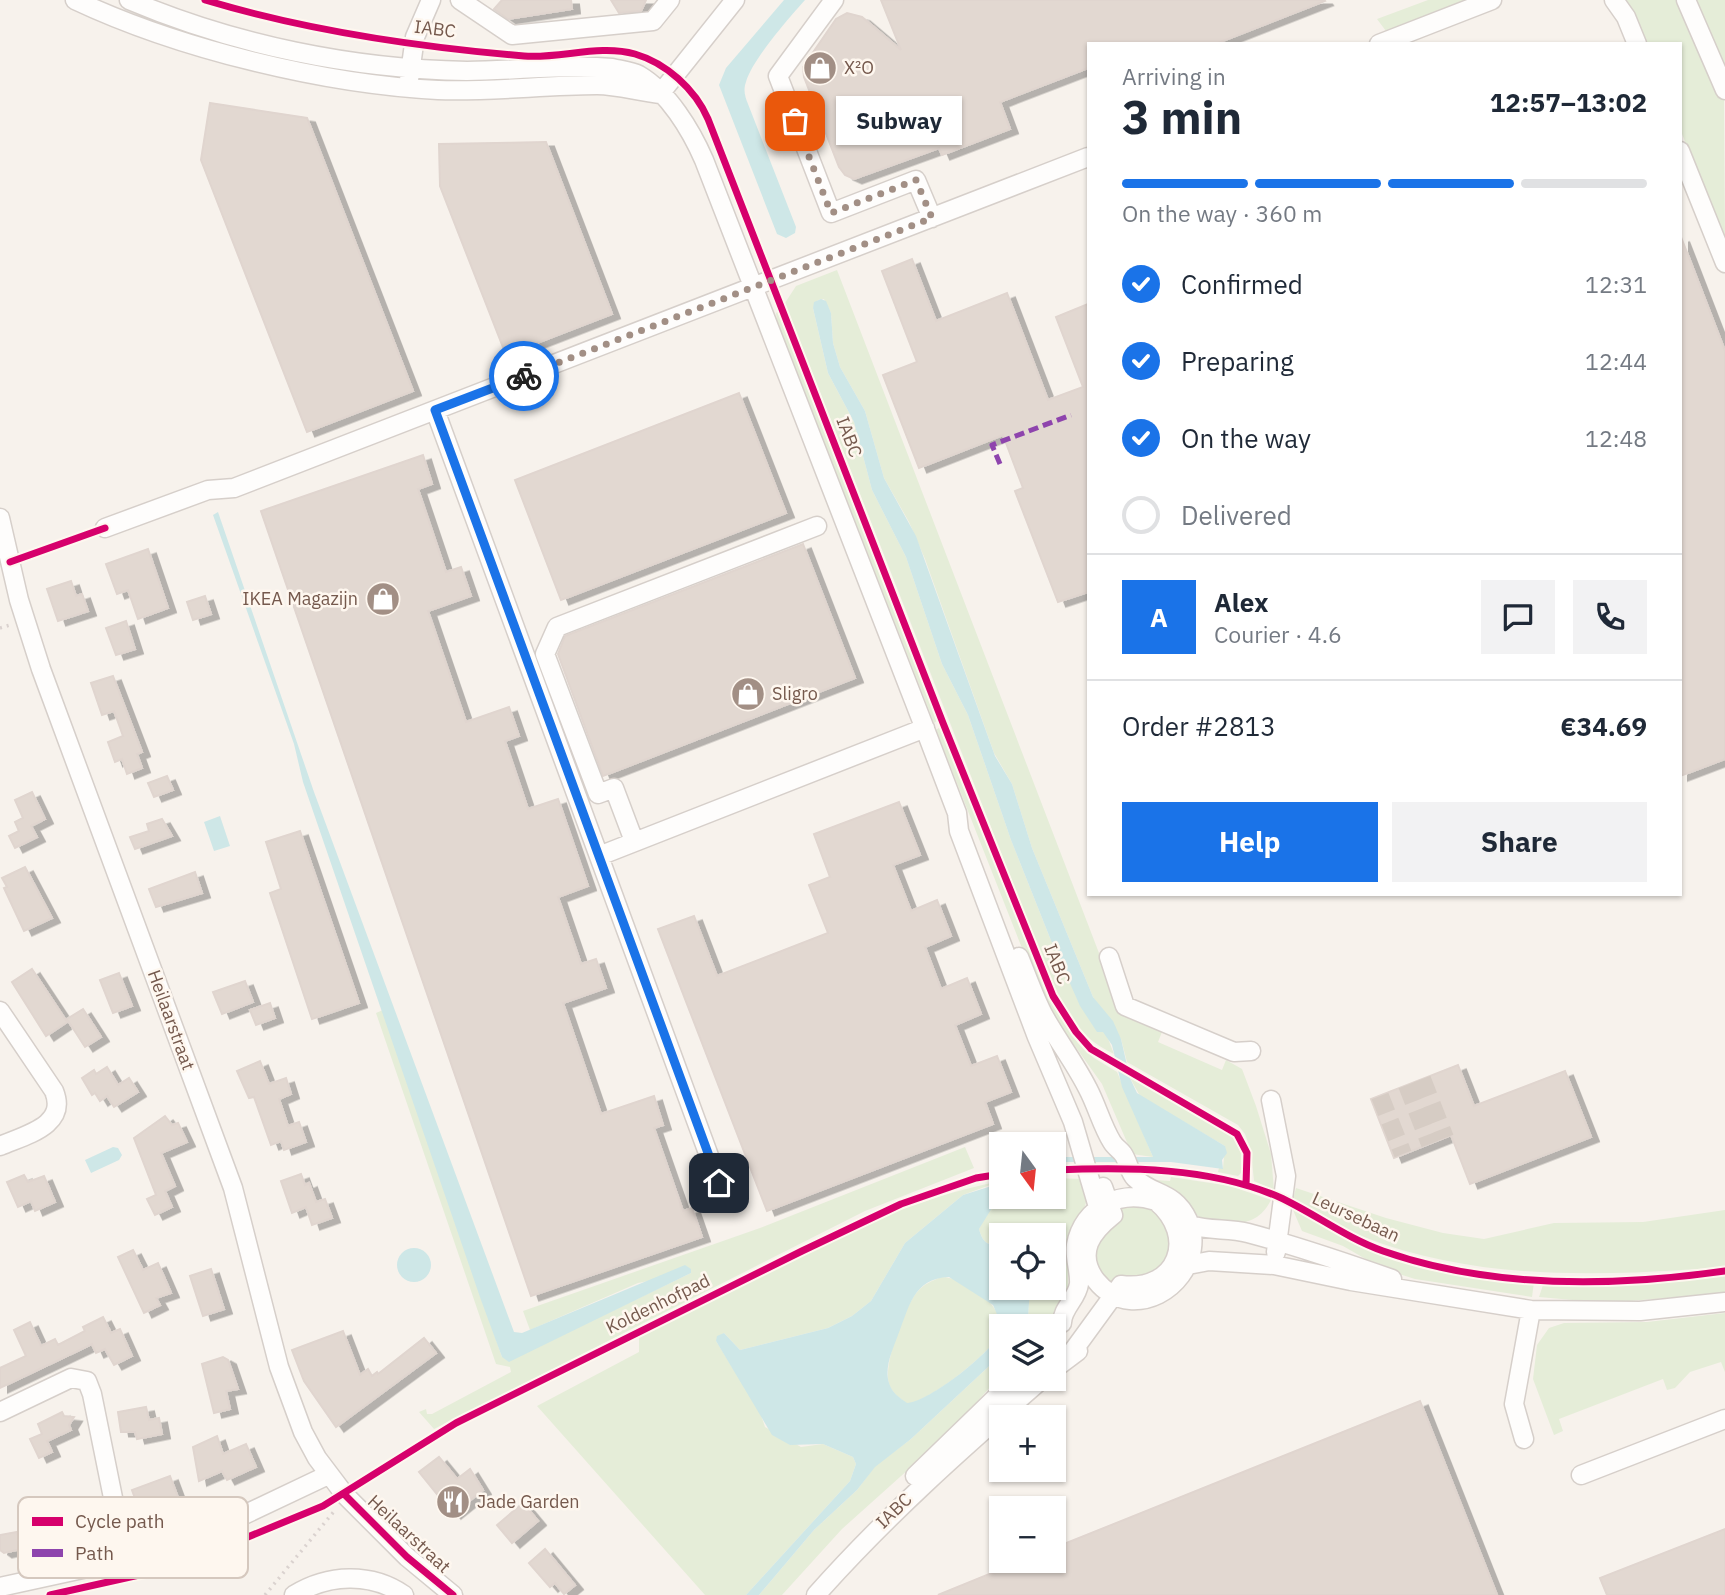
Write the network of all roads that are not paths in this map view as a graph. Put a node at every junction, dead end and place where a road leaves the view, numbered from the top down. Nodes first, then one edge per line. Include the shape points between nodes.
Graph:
1 (75, 0) edge
2 (129, 0) edge
3 (431, 0) edge
4 (460, 0) edge
5 (670, 0) edge
6 (735, 0) edge
7 (834, 0) edge
8 (1492, 0) edge
9 (1615, 0) edge
10 (1686, 0) edge
11 (1384, 42) edge
12 (1636, 42) edge
13 (410, 68) junction
14 (408, 88) junction
15 (1725, 90) edge
16 (660, 94) junction
17 (1682, 156) edge
18 (1087, 157) edge
19 (932, 218) junction
20 (1725, 263) edge
21 (753, 287) junction
22 (435, 410) junction
23 (0, 518) edge
24 (817, 526) dead end
25 (104, 528) dead end
26 (925, 728) junction
27 (957, 813) junction
28 (635, 841) junction
29 (598, 856) junction
30 (1109, 957) dead end
31 (0, 1011) edge
32 (1251, 1051) dead end
33 (1270, 1100) dead end
34 (0, 1146) edge
35 (719, 1183) dead end
36 (1135, 1184) junction
37 (1103, 1204) junction
38 (1187, 1235) junction
39 (1269, 1240) junction
40 (1188, 1265) junction
41 (1274, 1265) junction
42 (1086, 1280) junction
43 (1425, 1290) junction
44 (1119, 1297) junction
45 (1725, 1302) edge
46 (1531, 1310) junction
47 (1066, 1323) edge
48 (1066, 1358) edge
49 (1003, 1391) edge
50 (1029, 1391) edge
51 (0, 1412) edge
52 (1725, 1419) edge
53 (1524, 1439) dead end
54 (328, 1475) junction
55 (1581, 1475) dead end
56 (113, 1497) edge
57 (248, 1514) edge
58 (45, 1578) edge
59 (0, 1587) edge
60 (294, 1595) edge
61 (404, 1595) edge
62 (453, 1595) edge
63 (802, 1595) edge
64 (816, 1595) edge

1 - 14 street via 123,21 249,60
2 - 13 street, IABC via 262,44 325,58
3 - 13 street via 415,37
4 - 5 street via 512,35 653,21
6 - 16 street
7 - 19 street via 778,76 831,213 916,180
8 - 11 street
9 - 12 street
10 - 15 street
13 - 14 street
13 - 16 street, IABC via 612,68 639,75
14 - 16 street via 499,91 595,85
16 - 21 street, IABC via 694,136
17 - 20 street
18 - 19 street
19 - 21 street
21 - 22 street
21 - 26 street, IABC
22 - 25 street via 234,488 208,490
22 - 29 street
23 - 54 street, Heilaarstraat via 41,669 233,1188 285,1386 303,1432
24 - 28 street via 557,627 545,654 598,794 614,788
26 - 27 street, IABC
26 - 28 street
27 - 36 street, IABC via 967,827 1044,1014 1088,1088
27 - 37 street, IABC via 959,831 1037,1037 1073,1122 1083,1131
28 - 29 street
29 - 35 street
30 - 32 street via 1125,1006 1234,1052
31 - 34 street via 51,1086 58,1106 50,1122
33 - 39 street via 1286,1176
36 - 37 street
36 - 38 street
37 - 42 street via 1113,1215 1089,1244
38 - 39 street via 1248,1243
38 - 40 street
38 - 44 street via 1172,1268 1139,1286 1121,1285
39 - 41 street
39 - 43 street
40 - 41 street via 1209,1261
40 - 44 street via 1178,1280 1148,1298
41 - 43 street
42 - 44 street
42 - 47 street via 1092,1288
43 - 46 street
44 - 48 street via 1083,1349
45 - 46 street via 1628,1312
46 - 53 street via 1514,1404
49 - 63 street, IABC via 866,1524
50 - 64 street, IABC via 914,1493
51 - 56 street via 71,1378 87,1381
52 - 55 street
54 - 57 street
54 - 62 street, Heilaarstraat via 407,1557
58 - 59 street
60 - 61 street via 330,1580 353,1578 376,1580

